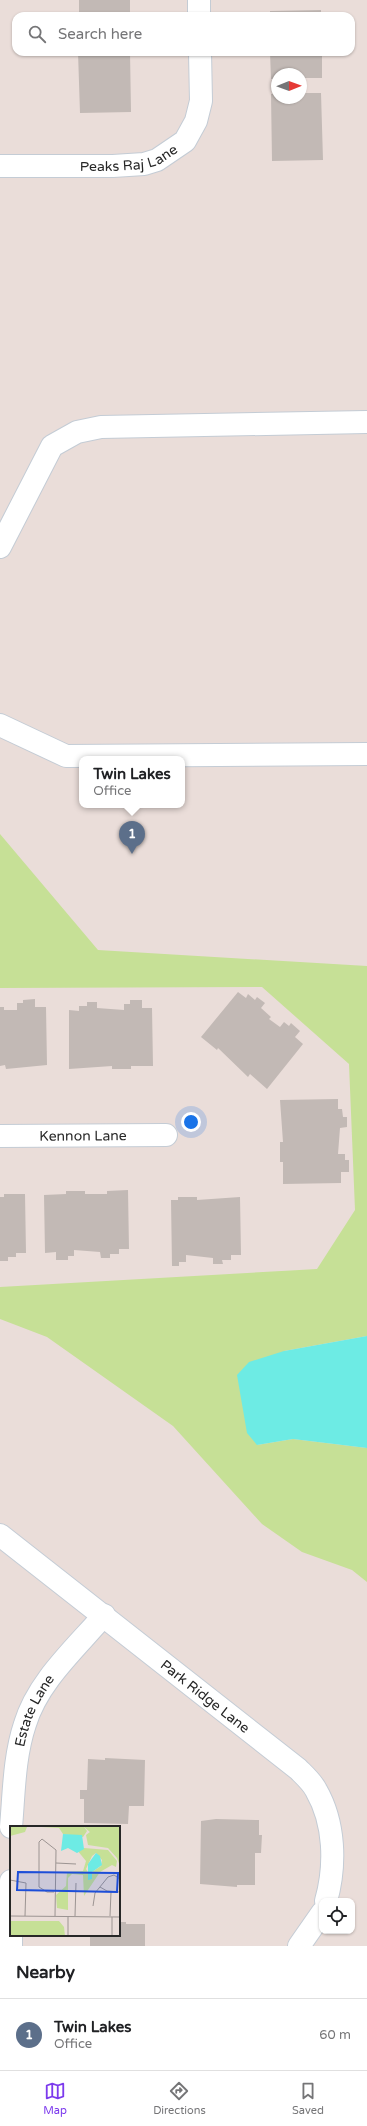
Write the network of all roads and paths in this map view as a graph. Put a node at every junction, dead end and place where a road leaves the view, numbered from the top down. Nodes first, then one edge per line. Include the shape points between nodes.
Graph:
1 (199, 0) edge
2 (199, 12) edge
3 (200, 56) edge
4 (0, 166) edge
5 (367, 422) edge
6 (0, 547) edge
7 (0, 725) edge
8 (367, 754) edge
9 (166, 1135) dead end
10 (0, 1136) edge
11 (0, 1535) edge
12 (104, 1615) junction
13 (11, 1826) edge
14 (327, 1898) edge
15 (319, 1917) edge
16 (299, 1946) edge

1 - 2 street
3 - 4 street, Peaks Raj Lane via 201,101 196,121 186,141 157,160 144,164 113,166
5 - 6 street via 101,427 77,432 52,446
7 - 8 street via 66,756
9 - 10 street, Kennon Lane
11 - 12 street, Park Ridge Lane
12 - 13 street, Estate Lane via 36,1698 25,1723 18,1750
12 - 14 street, Park Ridge Lane via 298,1769 316,1788 327,1814 332,1847 332,1880
15 - 16 street

